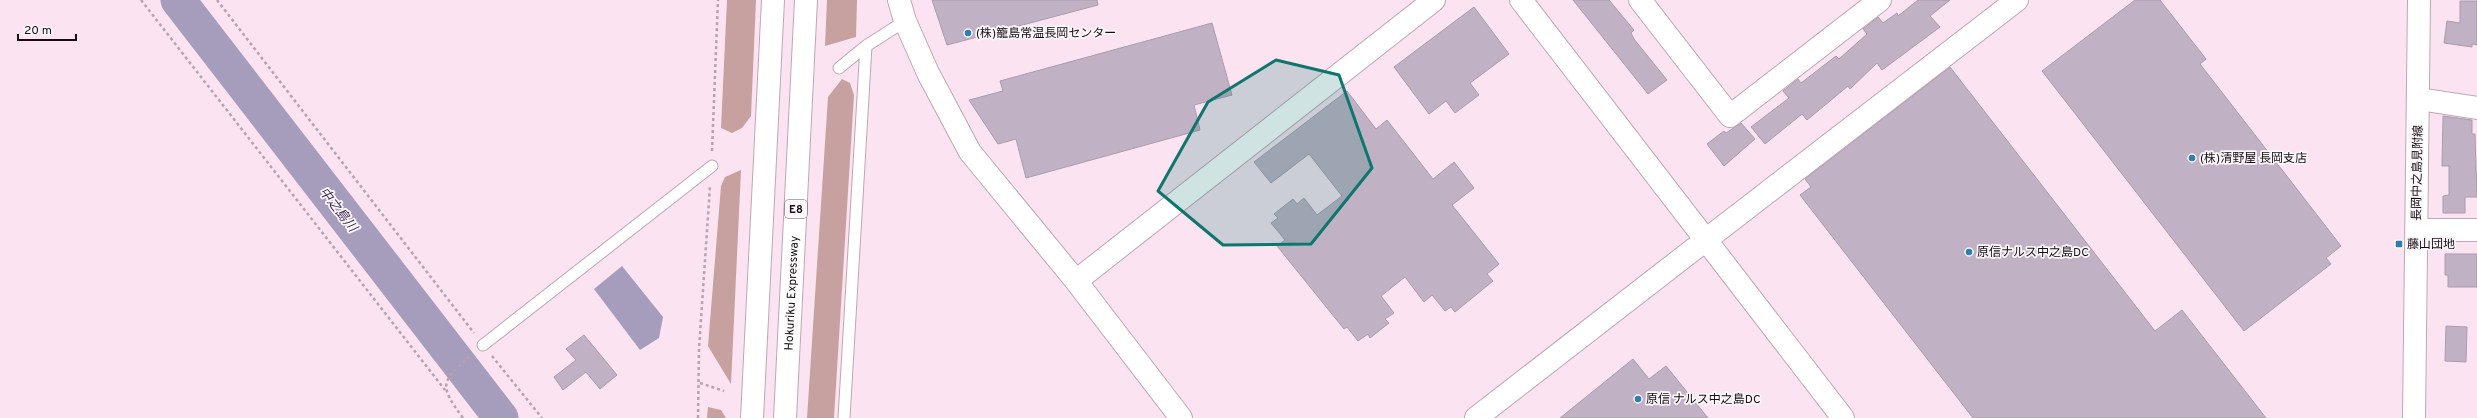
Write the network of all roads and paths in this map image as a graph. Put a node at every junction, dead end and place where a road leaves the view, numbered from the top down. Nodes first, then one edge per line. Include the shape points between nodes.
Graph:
1 (141, 0) edge
2 (217, 0) edge
3 (718, 0) edge
4 (773, 0) edge
5 (806, 0) edge
6 (899, 0) edge
7 (1434, 0) edge
8 (1521, 0) edge
9 (1880, 0) edge
10 (2419, 0) edge
11 (2009, 2) edge
12 (1650, 4) edge
13 (906, 21) junction
14 (866, 46) junction
15 (839, 68) dead end
16 (2419, 99) junction
17 (2477, 108) edge
18 (712, 166) junction
19 (2417, 230) junction
20 (2477, 230) edge
21 (1707, 239) junction
22 (1076, 281) junction
23 (483, 345) junction
24 (466, 360) dead end
25 (700, 383) junction
26 (445, 390) junction
27 (724, 391) dead end
28 (463, 418) edge
29 (542, 418) edge
30 (698, 418) edge
31 (752, 418) edge
32 (785, 418) edge
33 (844, 418) edge
34 (1181, 418) edge
35 (1476, 418) edge
36 (1843, 418) edge
37 (2414, 418) edge

1 - 26 path
2 - 23 path
3 - 18 path
4 - 31 main road
5 - 32 main road, Hokuriku Expressway / E8
6 - 13 main road
7 - 22 main road
8 - 21 main road
9 - 12 main road via 1730,116
10 - 16 main road, 長岡中之島見附線
11 - 21 main road
13 - 14 lane
13 - 22 main road via 950,117 970,152
14 - 15 lane
14 - 33 lane
16 - 17 main road
16 - 19 main road, 長岡中之島見附線
18 - 23 lane
18 - 25 path via 699,349
19 - 20 main road
19 - 37 main road, 長岡中之島見附線
21 - 35 main road
21 - 36 main road
22 - 34 main road
23 - 29 path
24 - 26 path via 446,384
25 - 27 path
25 - 30 path
26 - 28 path

